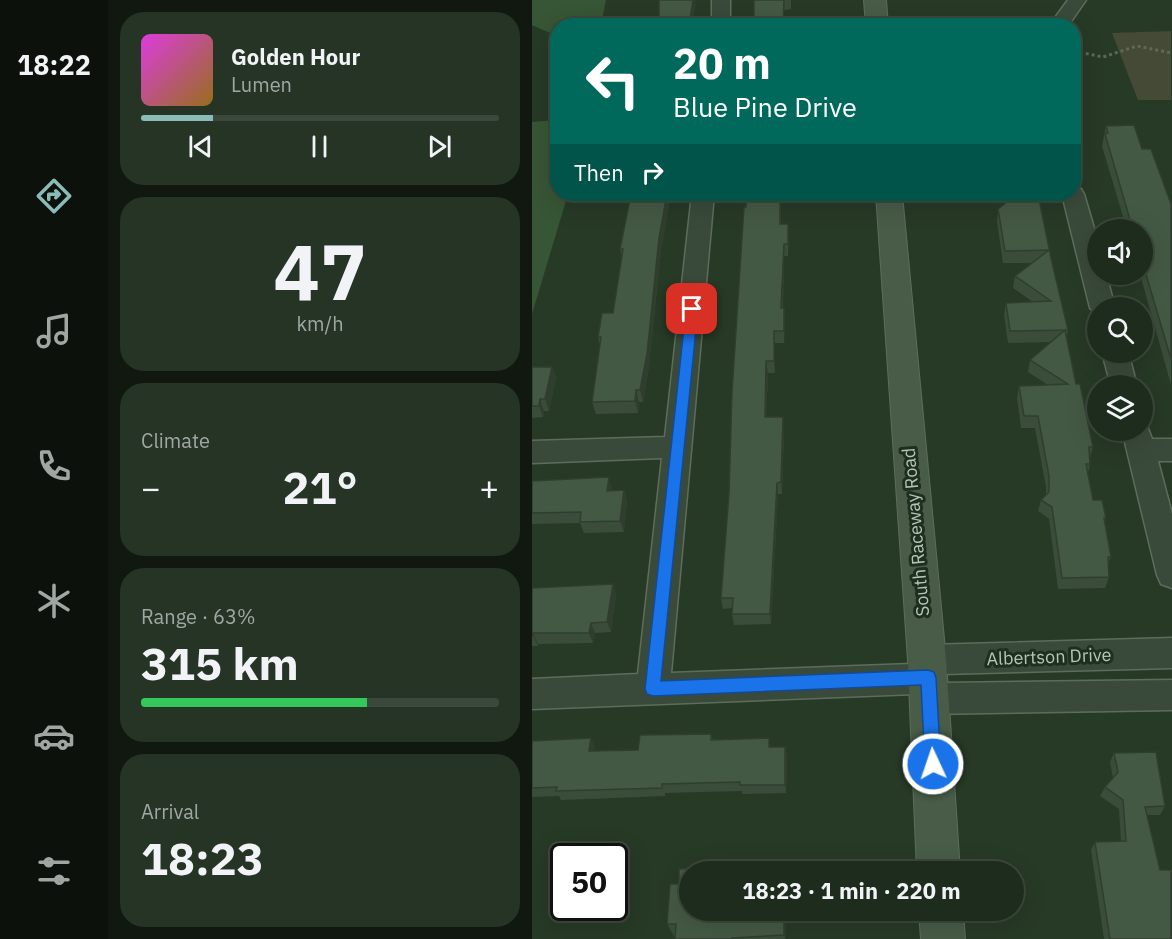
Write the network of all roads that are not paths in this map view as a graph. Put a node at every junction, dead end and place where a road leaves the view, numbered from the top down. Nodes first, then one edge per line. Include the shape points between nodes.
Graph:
1 (721, 0) edge
2 (875, 0) edge
3 (1077, 0) edge
4 (721, 18) edge
5 (876, 18) edge
6 (1064, 18) edge
7 (702, 201) edge
8 (890, 201) edge
9 (1075, 201) edge
10 (1100, 297) edge
11 (1139, 441) edge
12 (1142, 441) edge
13 (678, 447) junction
14 (1171, 450) edge
15 (532, 452) edge
16 (1171, 575) edge
17 (1171, 653) edge
18 (928, 679) junction
19 (653, 689) junction
20 (532, 694) edge
21 (1171, 695) edge
22 (938, 861) edge
23 (942, 921) edge
24 (943, 939) edge

1 - 4 street
2 - 5 main road
3 - 6 street
7 - 13 street
8 - 18 main road, South Raceway Road
9 - 10 street
11 - 16 street
12 - 14 street
13 - 15 street
13 - 19 street
17 - 18 street, Albertson Drive
18 - 19 street
18 - 21 street
18 - 22 main road, South Raceway Road
19 - 20 street
23 - 24 main road

